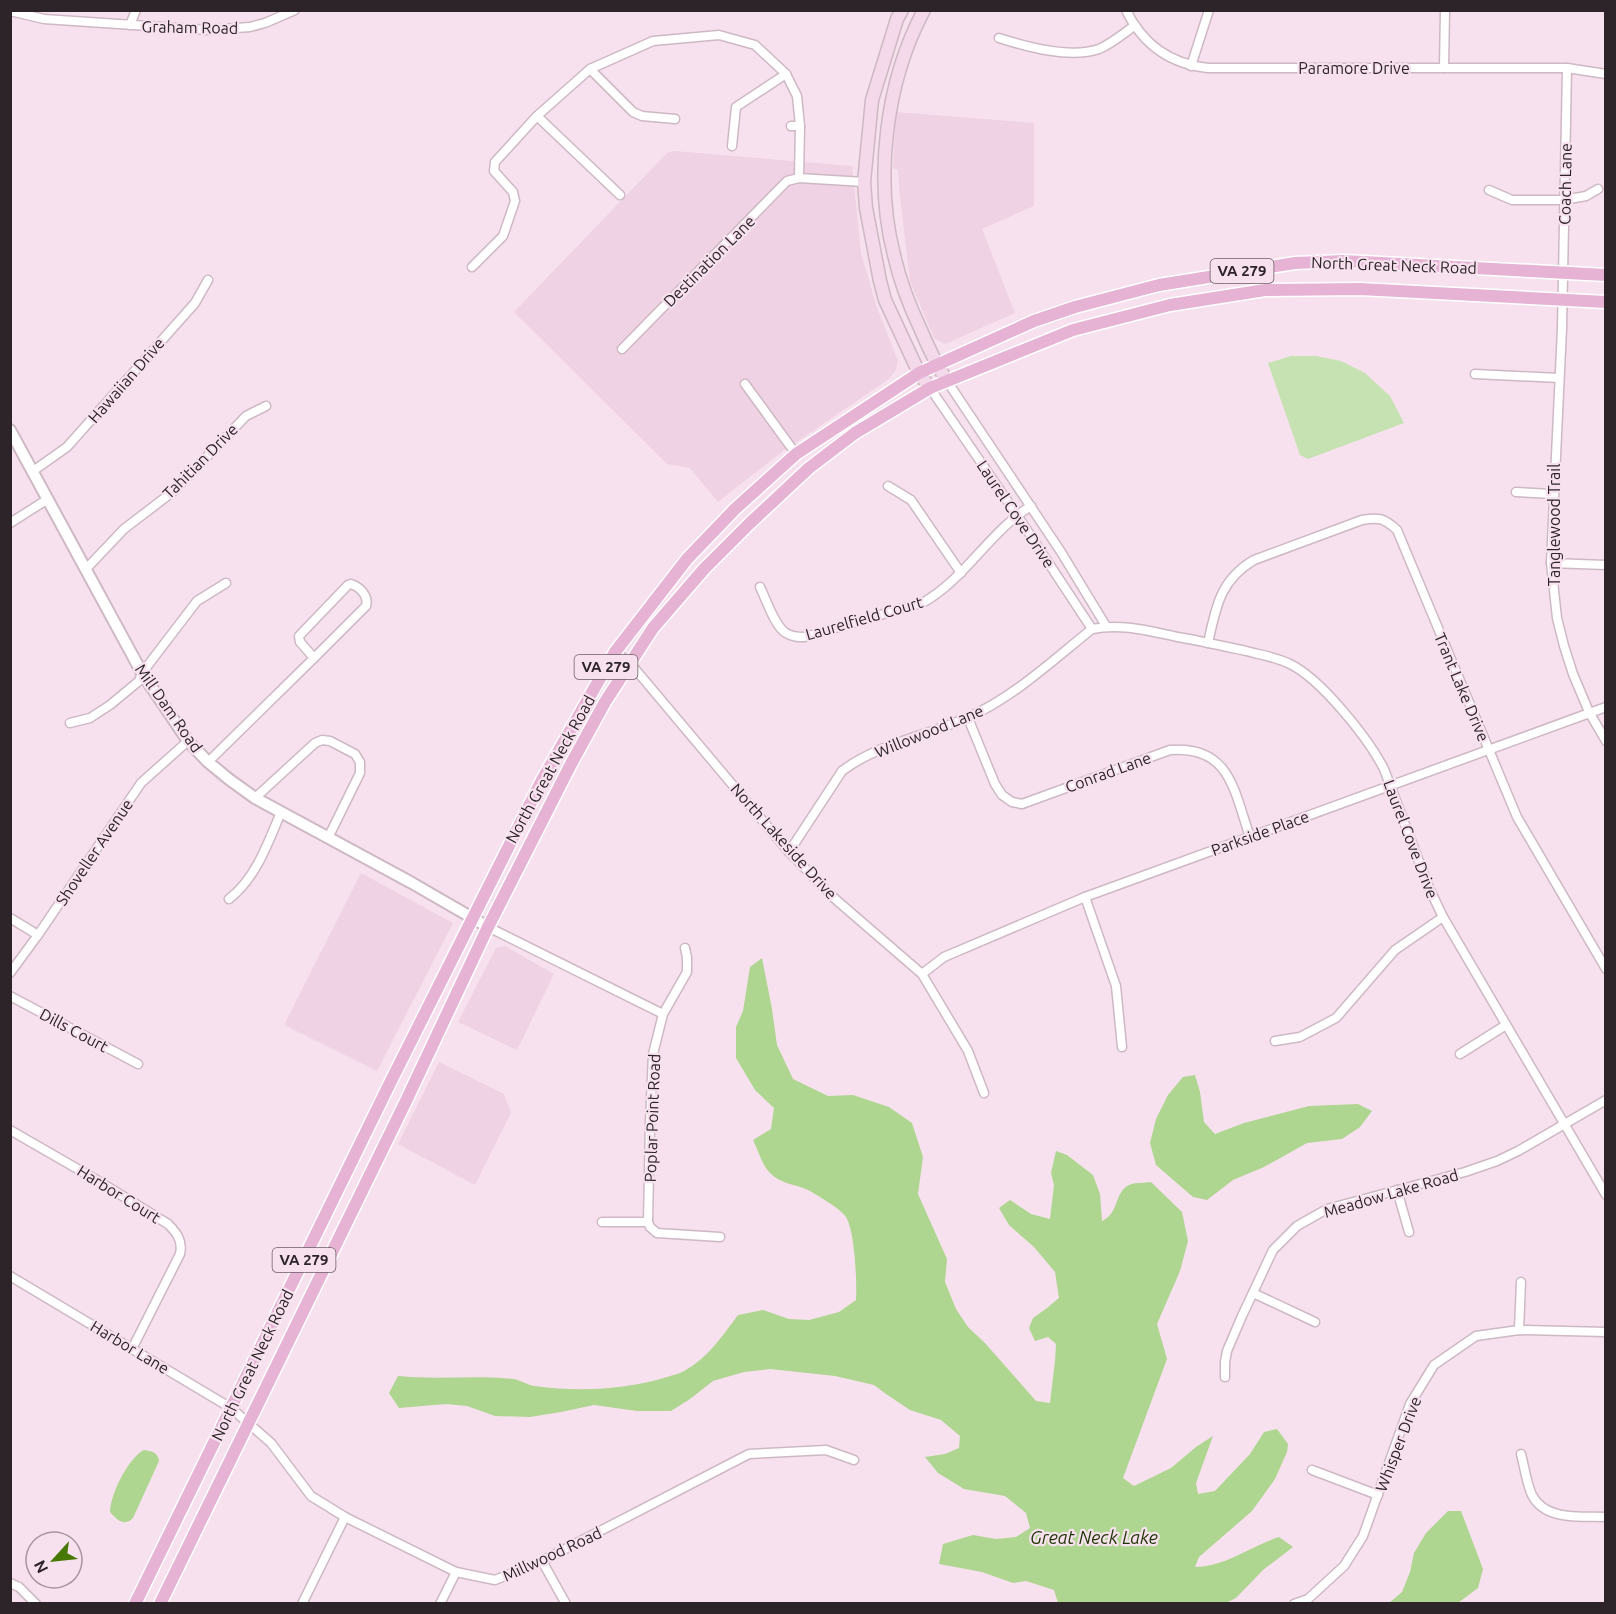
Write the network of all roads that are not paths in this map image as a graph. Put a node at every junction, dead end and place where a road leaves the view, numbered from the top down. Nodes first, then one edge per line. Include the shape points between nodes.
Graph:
1 (136, 10) edge
2 (295, 10) edge
3 (902, 10) edge
4 (924, 10) edge
5 (1126, 10) edge
6 (1209, 10) edge
7 (1445, 10) edge
8 (10, 11) edge
9 (130, 25) junction
10 (1134, 26) junction
11 (999, 38) dead end
12 (1191, 66) junction
13 (1444, 68) junction
14 (1567, 68) junction
15 (590, 69) junction
16 (786, 74) junction
17 (1605, 74) edge
18 (537, 116) junction
19 (675, 119) dead end
20 (732, 146) dead end
21 (799, 178) junction
22 (864, 182) junction
23 (1598, 189) dead end
24 (1489, 190) dead end
25 (620, 195) dead end
26 (1564, 200) junction
27 (472, 267) dead end
28 (1563, 272) junction
29 (1605, 274) edge
30 (208, 280) dead end
31 (1562, 299) junction
32 (1605, 302) edge
33 (622, 349) dead end
34 (936, 365) junction
35 (919, 373) junction
36 (1475, 374) dead end
37 (1559, 378) junction
38 (947, 381) junction
39 (745, 384) dead end
40 (930, 388) junction
41 (266, 406) dead end
42 (10, 430) edge
43 (796, 454) junction
44 (33, 471) junction
45 (888, 486) dead end
46 (1516, 492) dead end
47 (1553, 494) junction
48 (48, 499) junction
49 (1031, 506) junction
50 (1017, 514) junction
51 (10, 523) edge
52 (1551, 563) junction
53 (1605, 565) edge
54 (86, 569) junction
55 (960, 573) junction
56 (226, 583) dead end
57 (760, 587) dead end
58 (1106, 626) junction
59 (1092, 629) junction
60 (1208, 643) junction
61 (615, 652) junction
62 (314, 658) junction
63 (630, 663) junction
64 (142, 673) junction
65 (1605, 706) edge
66 (1589, 712) junction
67 (968, 718) junction
68 (70, 723) dead end
69 (188, 741) junction
70 (1605, 741) edge
71 (1488, 748) junction
72 (208, 762) junction
73 (1390, 785) junction
74 (255, 798) junction
75 (281, 812) junction
76 (1251, 837) junction
77 (328, 838) junction
78 (789, 852) junction
79 (1085, 897) junction
80 (229, 898) dead end
81 (472, 917) junction
82 (1443, 917) junction
83 (10, 918) edge
84 (488, 927) junction
85 (38, 935) junction
86 (685, 948) dead end
87 (1605, 969) edge
88 (10, 973) edge
89 (922, 974) junction
90 (10, 996) edge
91 (663, 1014) junction
92 (1506, 1025) junction
93 (1275, 1041) dead end
94 (1122, 1047) dead end
95 (1460, 1054) dead end
96 (138, 1064) dead end
97 (984, 1093) dead end
98 (1605, 1100) edge
99 (1564, 1125) junction
100 (10, 1130) edge
101 (1397, 1190) junction
102 (1605, 1195) edge
103 (602, 1222) dead end
104 (648, 1222) junction
105 (1409, 1232) dead end
106 (720, 1237) dead end
107 (10, 1276) edge
108 (1521, 1282) dead end
109 (1253, 1293) junction
110 (1315, 1322) dead end
111 (1519, 1330) junction
112 (1605, 1332) edge
113 (132, 1349) junction
114 (1225, 1377) dead end
115 (231, 1408) junction
116 (247, 1422) junction
117 (1521, 1454) dead end
118 (854, 1460) dead end
119 (1312, 1470) dead end
120 (1378, 1495) junction
121 (345, 1517) junction
122 (1605, 1517) edge
123 (543, 1561) junction
124 (456, 1572) junction
125 (10, 1583) edge
126 (36, 1604) edge
127 (135, 1604) edge
128 (160, 1604) edge
129 (302, 1604) edge
130 (440, 1604) edge
131 (566, 1604) edge
132 (1294, 1604) edge

1 - 9 street
2 - 9 street, Graham Road via 266,23 231,30
3 - 22 main road via 872,100
4 - 34 main road via 897,80 887,128 884,183 893,254
5 - 10 street, Paramore Drive
6 - 12 street
7 - 13 street
8 - 9 street, Graham Road via 44,19
10 - 11 street via 1101,48 1080,54 1028,48
10 - 12 street, Paramore Drive via 1155,48
12 - 13 street, Paramore Drive
13 - 14 street, Paramore Drive
14 - 17 street, Paramore Drive
14 - 26 street, Coach Lane
15 - 16 street via 653,41 719,35 754,45
15 - 18 street
15 - 19 street via 633,112
16 - 20 street via 736,107
16 - 21 street via 796,96
18 - 25 street
18 - 27 street via 495,162 494,171 513,192 515,201 503,236
21 - 22 street
21 - 33 street, Destination Lane via 788,181
22 - 35 main road via 870,235 885,300
23 - 26 street
24 - 26 street via 1512,200
26 - 28 street, Coach Lane
28 - 29 main road, North Great Neck Road / VA 279
28 - 31 street, Coach Lane
28 - 34 main road, North Great Neck Road / VA 279 via 1344,261 1295,263 1159,285 1076,307 1034,321
30 - 44 street, Hawaiian Drive via 195,303 67,447
31 - 32 main road, North Great Neck Road / VA 279
31 - 37 street, Tanglewood Trail
31 - 38 main road, North Great Neck Road / VA 279 via 1360,289 1265,290 1170,305 1073,330
34 - 35 main road, North Great Neck Road / VA 279
34 - 38 main road
35 - 40 main road
35 - 43 main road, North Great Neck Road / VA 279
36 - 37 street
37 - 47 street, Tanglewood Trail
38 - 40 main road, North Great Neck Road / VA 279
38 - 49 street, Laurel Cove Drive
39 - 43 street
40 - 50 street, Laurel Cove Drive
40 - 63 main road, North Great Neck Road / VA 279 via 855,433 809,468 704,569 653,628
41 - 54 street, Tahitian Drive via 246,416 175,490 124,529
42 - 44 street, Mill Dam Road
43 - 61 main road, North Great Neck Road / VA 279 via 687,559
44 - 48 street, Mill Dam Road
45 - 55 street via 911,500
46 - 47 street
47 - 52 street, Tanglewood Trail
48 - 51 street
48 - 54 street, Mill Dam Road
49 - 50 street, Laurelfield Court
49 - 58 street, Laurel Cove Drive
50 - 55 street, Laurelfield Court
50 - 59 street, Laurel Cove Drive
52 - 53 street
52 - 66 street, Tanglewood Trail via 1564,646
54 - 64 street, Mill Dam Road
55 - 57 street, Laurelfield Court via 924,602 805,637 794,637 778,626
56 - 64 street via 197,601
58 - 59 street, Laurel Cove Drive
58 - 60 street, Laurel Cove Drive
59 - 67 street, Willowood Lane via 1011,693
60 - 71 street, Trant Lake Drive via 1220,595 1243,566 1362,520 1381,519 1397,530
60 - 73 street, Laurel Cove Drive via 1278,659 1302,671 1367,741
61 - 63 street, North Lakeside Drive
61 - 81 main road, North Great Neck Road / VA 279 via 541,782
62 - 62 street via 366,606 366,596 354,584 348,585 299,636
62 - 72 street
63 - 78 street, North Lakeside Drive
63 - 84 main road, North Great Neck Road / VA 279 via 587,735
64 - 68 street via 139,681 110,705 90,718
64 - 69 street, Mill Dam Road
65 - 66 street, Parkside Place
66 - 70 street, Tanglewood Trail
66 - 71 street, Parkside Place
67 - 76 street, Conrad Lane via 995,784 1012,802 1022,804 1170,750 1185,749 1213,759 1223,768
67 - 78 street, Willowood Lane via 854,762 842,771
69 - 72 street, Mill Dam Road
69 - 85 street, Shoveller Avenue via 141,783
71 - 73 street, Parkside Place
71 - 87 street, Trant Lake Drive via 1517,817
72 - 74 street, Mill Dam Road
73 - 76 street, Parkside Place
73 - 82 street, Laurel Cove Drive
74 - 75 street, Mill Dam Road
74 - 77 street via 315,742 339,745 355,754 360,773
75 - 77 street, Mill Dam Road
75 - 80 street via 254,869
76 - 79 street, Parkside Place
77 - 81 street, Mill Dam Road
78 - 89 street, North Lakeside Drive via 834,898
79 - 89 street, Parkside Place via 944,957
79 - 94 street via 1116,986
81 - 84 street, Mill Dam Road
81 - 115 main road, North Great Neck Road / VA 279
82 - 92 street, Laurel Cove Drive
82 - 93 street via 1395,950 1336,1018 1300,1037
83 - 85 street
84 - 91 street
84 - 116 main road, North Great Neck Road / VA 279
85 - 88 street, Shoveller Avenue
86 - 91 street, Poplar Point Road via 687,972
89 - 97 street, North Lakeside Drive via 968,1051
90 - 96 street, Dills Court
91 - 104 street, Poplar Point Road via 652,1065
92 - 95 street
92 - 99 street, Laurel Cove Drive
98 - 99 street, Meadow Lake Road
99 - 101 street, Meadow Lake Road via 1497,1161
99 - 102 street, Laurel Cove Drive
100 - 113 street, Harbor Court via 168,1224 177,1234 182,1247 180,1254
101 - 105 street
101 - 109 street, Meadow Lake Road via 1327,1209 1298,1226 1273,1250
103 - 104 street
104 - 106 street via 657,1233
107 - 113 street, Harbor Lane
108 - 111 street
109 - 110 street
109 - 114 street, Meadow Lake Road via 1227,1351
111 - 112 street, Whisper Drive
111 - 120 street, Whisper Drive via 1476,1336 1434,1365 1410,1404
113 - 115 street, Harbor Lane
115 - 116 street, Harbor Lane
115 - 127 main road, North Great Neck Road / VA 279
116 - 121 street, Millwood Road via 271,1443 311,1496
116 - 128 main road, North Great Neck Road / VA 279
117 - 122 street via 1532,1496 1543,1509 1559,1515
118 - 123 street, Millwood Road via 826,1450 749,1454
119 - 120 street
120 - 132 street, Whisper Drive via 1363,1536 1344,1566 1308,1599
121 - 124 street, Millwood Road
121 - 129 street
123 - 124 street, Millwood Road via 495,1580
123 - 131 street
124 - 130 street
125 - 126 street

